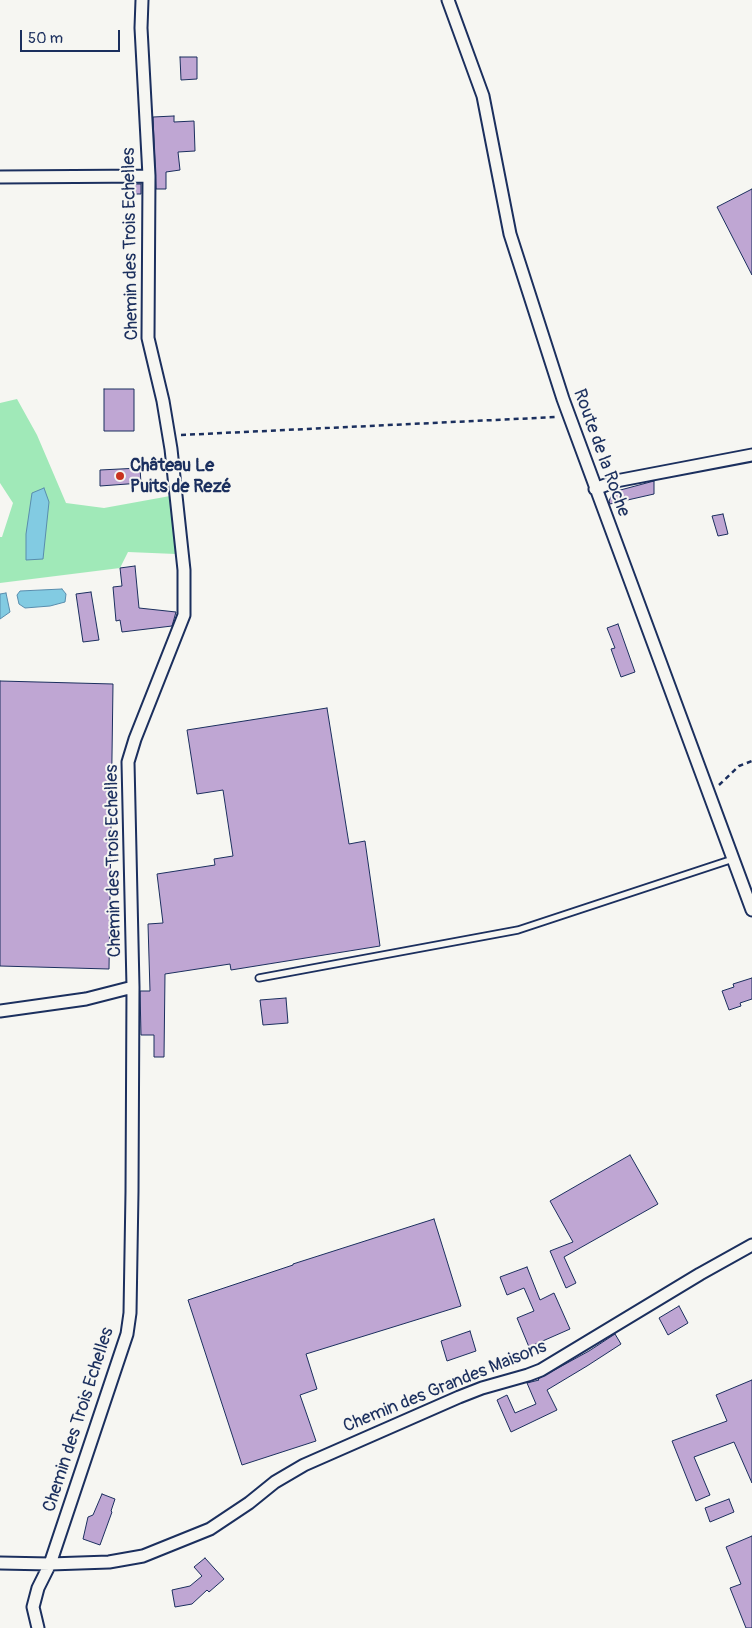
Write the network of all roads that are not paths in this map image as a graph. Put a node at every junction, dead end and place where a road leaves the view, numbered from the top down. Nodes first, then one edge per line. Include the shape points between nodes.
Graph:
1 (142, 0) edge
2 (448, 0) edge
3 (148, 176) junction
4 (0, 177) edge
5 (752, 455) edge
6 (595, 489) junction
7 (733, 859) junction
8 (752, 910) edge
9 (259, 978) dead end
10 (133, 987) junction
11 (0, 1011) edge
12 (752, 1245) edge
13 (0, 1563) edge
14 (50, 1564) junction
15 (38, 1628) edge

1 - 3 street, Chemin des Trois Echelles
2 - 6 street, Route de la Roche via 483,96 510,234
3 - 4 street
3 - 10 street, Chemin des Trois Echelles via 148,338 169,436 184,570 184,615 128,762
5 - 6 street via 616,481
6 - 7 street, Route de la Roche
7 - 8 street, Route de la Roche
7 - 9 lane via 518,930
10 - 11 street via 86,999
10 - 14 street, Chemin des Trois Echelles via 132,1201 127,1334
12 - 14 street, Chemin des Grandes Maisons via 541,1370 466,1394 304,1465 210,1529 143,1556 109,1562
13 - 14 street, Chemin des Grandes Maisons
14 - 15 street, Chemin des Trois Echelles via 33,1607

